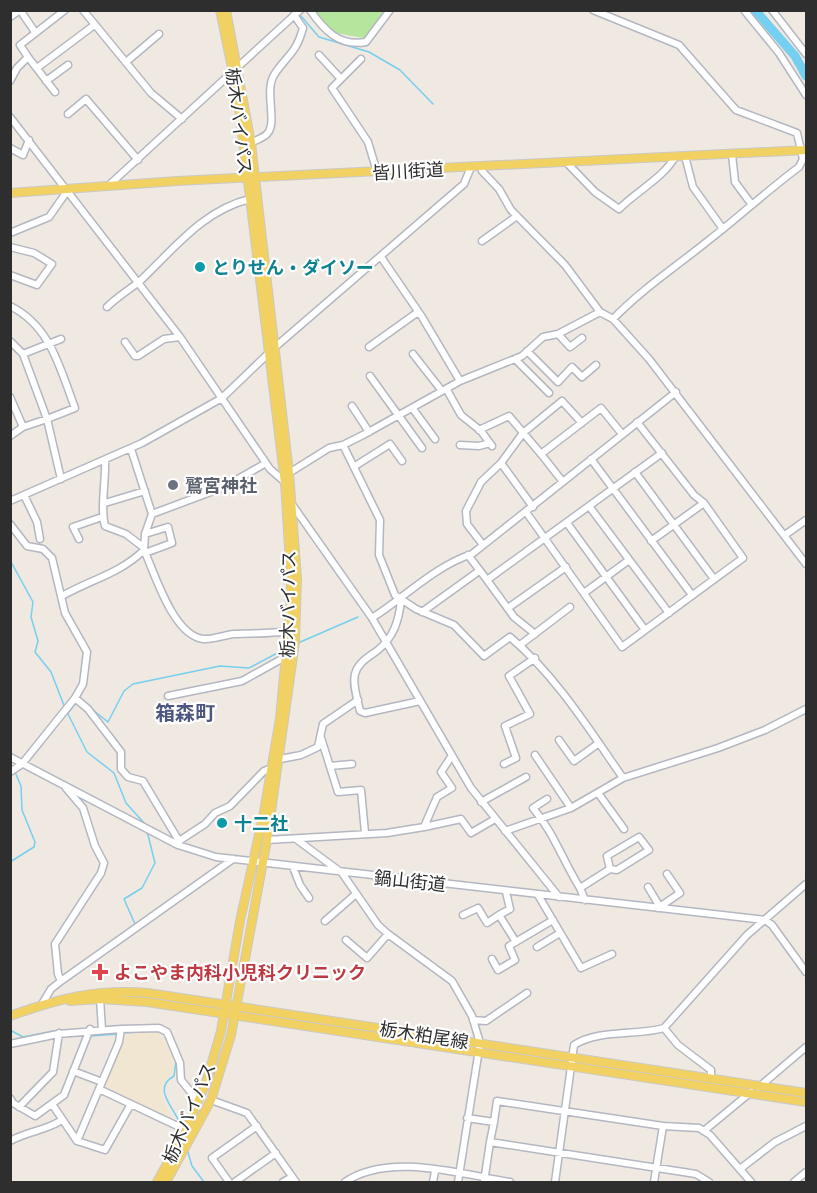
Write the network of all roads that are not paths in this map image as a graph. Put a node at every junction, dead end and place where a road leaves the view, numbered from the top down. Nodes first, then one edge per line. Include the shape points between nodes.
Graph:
1 (20, 10) edge
2 (65, 10) edge
3 (83, 10) edge
4 (220, 10) edge
5 (226, 10) edge
6 (310, 10) edge
7 (390, 10) edge
8 (593, 10) edge
9 (744, 10) edge
10 (772, 10) edge
11 (296, 12) edge
12 (10, 17) edge
13 (93, 26) junction
14 (35, 32) junction
15 (159, 34) dead end
16 (807, 54) edge
17 (320, 55) dead end
18 (28, 57) junction
19 (361, 59) dead end
20 (126, 62) junction
21 (68, 65) dead end
22 (37, 68) junction
23 (236, 69) junction
24 (13, 72) edge
25 (341, 79) junction
26 (10, 81) edge
27 (46, 81) junction
28 (55, 92) dead end
29 (807, 95) edge
30 (68, 114) dead end
31 (11, 118) edge
32 (182, 119) junction
33 (29, 140) junction
34 (251, 143) junction
35 (10, 148) edge
36 (804, 150) edge
37 (732, 154) junction
38 (685, 156) junction
39 (675, 157) junction
40 (138, 160) junction
41 (567, 163) junction
42 (482, 167) junction
43 (471, 168) junction
44 (377, 172) junction
45 (251, 179) junction
46 (108, 186) junction
47 (68, 190) junction
48 (10, 193) edge
49 (249, 199) junction
50 (752, 204) junction
51 (518, 216) junction
52 (723, 229) junction
53 (10, 233) edge
54 (482, 241) dead end
55 (10, 247) edge
56 (381, 257) junction
57 (10, 275) edge
58 (139, 282) junction
59 (10, 306) edge
60 (107, 307) dead end
61 (418, 312) junction
62 (600, 312) junction
63 (614, 319) junction
64 (558, 334) junction
65 (180, 337) junction
66 (582, 338) dead end
67 (61, 339) dead end
68 (10, 341) edge
69 (125, 342) dead end
70 (50, 343) junction
71 (369, 347) dead end
72 (271, 350) junction
73 (527, 351) junction
74 (23, 354) junction
75 (413, 354) dead end
76 (515, 359) junction
77 (596, 365) dead end
78 (370, 376) dead end
79 (460, 381) junction
80 (444, 391) junction
81 (676, 392) junction
82 (549, 393) dead end
83 (10, 397) edge
84 (222, 398) junction
85 (352, 406) dead end
86 (413, 409) junction
87 (399, 415) junction
88 (47, 419) junction
89 (637, 422) junction
90 (582, 423) junction
91 (23, 427) junction
92 (479, 430) junction
93 (369, 432) junction
94 (523, 433) junction
95 (622, 434) junction
96 (10, 436) edge
97 (435, 439) dead end
98 (343, 445) junction
99 (460, 445) dead end
100 (422, 447) dead end
101 (131, 448) junction
102 (662, 453) junction
103 (540, 454) junction
104 (591, 459) junction
105 (105, 460) junction
106 (402, 461) dead end
107 (266, 463) junction
108 (501, 463) junction
109 (355, 466) junction
110 (635, 472) junction
111 (289, 473) junction
112 (61, 479) junction
113 (563, 482) junction
114 (288, 485) junction
115 (612, 489) junction
116 (145, 491) junction
117 (24, 495) junction
118 (286, 495) junction
119 (10, 501) edge
120 (105, 503) junction
121 (704, 503) junction
122 (293, 505) junction
123 (589, 506) junction
124 (532, 507) junction
125 (526, 512) junction
126 (152, 514) junction
127 (102, 517) junction
128 (807, 520) edge
129 (567, 523) junction
130 (10, 524) edge
131 (674, 525) junction
132 (145, 534) junction
133 (785, 535) junction
134 (40, 539) dead end
135 (79, 539) dead end
136 (545, 539) junction
137 (651, 541) junction
138 (483, 545) junction
139 (144, 550) junction
140 (468, 555) junction
141 (629, 560) junction
142 (807, 564) edge
143 (566, 567) junction
144 (479, 571) junction
145 (606, 577) junction
146 (714, 579) junction
147 (487, 580) junction
148 (584, 593) junction
149 (692, 595) junction
150 (62, 596) junction
151 (401, 600) junction
152 (570, 607) dead end
153 (508, 608) junction
154 (422, 612) junction
155 (669, 612) junction
156 (372, 618) junction
157 (645, 630) junction
158 (289, 631) junction
159 (535, 634) junction
160 (385, 643) junction
161 (520, 645) junction
162 (288, 656) junction
163 (535, 658) junction
164 (168, 696) dead end
165 (75, 698) junction
166 (358, 700) junction
167 (420, 701) junction
168 (807, 710) edge
169 (321, 738) junction
170 (559, 740) dead end
171 (599, 743) junction
172 (535, 756) dead end
173 (451, 757) junction
174 (10, 758) edge
175 (280, 759) junction
176 (22, 764) junction
177 (352, 764) dead end
178 (504, 764) dead end
179 (330, 766) junction
180 (272, 768) junction
181 (10, 772) edge
182 (526, 777) dead end
183 (623, 778) junction
184 (63, 785) junction
185 (598, 793) junction
186 (547, 800) dead end
187 (482, 802) junction
188 (571, 808) junction
189 (542, 818) junction
190 (495, 819) junction
191 (424, 827) junction
192 (624, 829) dead end
193 (505, 831) junction
194 (365, 833) junction
195 (296, 839) junction
196 (267, 840) junction
197 (179, 843) junction
198 (233, 859) junction
199 (253, 862) junction
200 (262, 864) junction
201 (294, 867) junction
202 (610, 869) junction
203 (342, 873) junction
204 (667, 874) dead end
205 (807, 884) edge
206 (648, 886) dead end
207 (580, 888) junction
208 (506, 892) junction
209 (356, 894) junction
210 (538, 895) junction
211 (559, 897) junction
212 (309, 898) dead end
213 (585, 900) junction
214 (659, 908) junction
215 (463, 915) dead end
216 (499, 915) junction
217 (553, 920) junction
218 (765, 920) junction
219 (325, 921) dead end
220 (560, 933) junction
221 (388, 934) junction
222 (346, 940) dead end
223 (516, 942) junction
224 (537, 947) dead end
225 (612, 954) dead end
226 (492, 959) dead end
227 (807, 972) edge
228 (62, 981) junction
229 (527, 993) dead end
230 (100, 999) junction
231 (42, 1004) junction
232 (226, 1004) junction
233 (237, 1006) junction
234 (224, 1014) junction
235 (10, 1016) edge
236 (235, 1016) junction
237 (473, 1020) junction
238 (664, 1028) junction
239 (90, 1029) junction
240 (102, 1029) junction
241 (121, 1029) junction
242 (59, 1034) junction
243 (480, 1043) junction
244 (10, 1044) edge
245 (807, 1047) edge
246 (478, 1052) junction
247 (571, 1063) junction
248 (73, 1071) junction
249 (711, 1078) junction
250 (100, 1086) junction
251 (759, 1087) junction
252 (750, 1093) junction
253 (807, 1094) edge
254 (10, 1098) edge
255 (211, 1100) junction
256 (198, 1101) junction
257 (807, 1102) edge
258 (52, 1104) junction
259 (131, 1104) junction
260 (20, 1107) junction
261 (566, 1111) junction
262 (467, 1118) junction
263 (62, 1119) junction
264 (494, 1122) junction
265 (257, 1126) junction
266 (663, 1126) junction
267 (807, 1126) edge
268 (186, 1130) junction
269 (705, 1130) junction
270 (194, 1134) junction
271 (10, 1141) edge
272 (77, 1141) junction
273 (490, 1142) junction
274 (559, 1152) junction
275 (276, 1153) junction
276 (656, 1167) junction
277 (740, 1169) junction
278 (435, 1171) junction
279 (807, 1172) edge
280 (460, 1174) junction
281 (294, 1180) edge
282 (485, 1180) edge
283 (157, 1182) edge
284 (166, 1182) edge
285 (229, 1182) edge
286 (235, 1182) edge
287 (284, 1182) edge
288 (345, 1182) edge
289 (433, 1182) edge
290 (458, 1182) edge
291 (510, 1182) edge
292 (555, 1182) edge
293 (654, 1182) edge
294 (709, 1182) edge
295 (751, 1182) edge
296 (794, 1182) edge

1 - 12 street
1 - 14 street
2 - 14 street
3 - 13 street
4 - 23 main road, 栃木バイパス
5 - 23 main road, 栃木バイパス
6 - 7 street via 332,37 360,43 366,42
8 - 36 street via 679,45 736,110 793,131
9 - 29 street
10 - 16 street
11 - 23 street
11 - 34 street via 303,28 298,45 274,75 269,90 271,126 268,133
13 - 20 street via 99,28
13 - 22 street
14 - 18 street via 20,45
15 - 20 street
17 - 25 street
18 - 22 street
18 - 24 street
19 - 25 street
20 - 32 street via 151,93
21 - 27 street
22 - 27 street
23 - 32 street
23 - 34 main road, 栃木バイパス
23 - 45 main road, 栃木バイパス
24 - 26 street
25 - 44 street via 332,88 368,142
27 - 28 street
30 - 40 street via 86,99
31 - 33 street
32 - 40 street
33 - 35 street via 23,155
33 - 47 street
34 - 45 main road, 栃木バイパス
36 - 37 main road, 皆川街道
36 - 50 street via 801,164
37 - 38 main road, 皆川街道
37 - 50 street via 735,182
38 - 39 main road, 皆川街道
38 - 52 street via 693,187
39 - 41 main road, 皆川街道
39 - 41 street via 669,168 619,209 595,192
40 - 46 street
41 - 42 main road, 皆川街道
42 - 43 main road, 皆川街道
42 - 51 street
43 - 44 main road, 皆川街道
43 - 56 street via 464,184
44 - 45 main road, 皆川街道
45 - 46 main road, 皆川街道
45 - 49 main road, 栃木バイパス
45 - 72 main road, 栃木バイパス
46 - 47 main road, 皆川街道
47 - 48 main road, 皆川街道
47 - 53 street via 49,217
47 - 58 street
49 - 58 street via 225,206 211,216 167,252
49 - 72 main road, 栃木バイパス
50 - 52 street
51 - 54 street
51 - 62 street via 565,265
52 - 63 street via 634,298
55 - 57 street via 34,253 52,264 37,285
56 - 61 street
56 - 72 street
58 - 60 street
58 - 65 street
59 - 70 street via 35,322
61 - 71 street
61 - 79 street
62 - 63 street
62 - 64 street
63 - 81 street
64 - 66 street via 570,347
64 - 73 street via 543,337
65 - 69 street via 164,339 138,356
65 - 84 street
67 - 70 street
68 - 74 street
70 - 74 street
70 - 88 street via 75,408
72 - 84 street
72 - 111 main road, 栃木バイパス
72 - 114 main road, 栃木バイパス
73 - 76 street
73 - 77 street via 558,381 572,367 582,377
74 - 88 street
75 - 80 street
76 - 79 street
76 - 82 street
78 - 87 street
79 - 80 street
80 - 86 street
80 - 92 street via 461,415
81 - 89 street
81 - 133 street
83 - 91 street
84 - 101 street
84 - 107 street
85 - 93 street
86 - 87 street
86 - 97 street
87 - 93 street
87 - 100 street
88 - 91 street
88 - 112 street
89 - 95 street
89 - 102 street
90 - 94 street via 562,400
90 - 95 street via 601,408
90 - 103 street
91 - 96 street
92 - 94 street via 509,416
92 - 99 street via 491,444
93 - 98 street
94 - 103 street
94 - 108 street
95 - 104 street
98 - 109 street
98 - 111 street via 329,448
101 - 105 street
101 - 116 street
102 - 110 street
102 - 121 street
103 - 113 street
104 - 113 street
104 - 115 street
105 - 112 street
105 - 120 street
106 - 109 street via 390,444
107 - 114 street
107 - 126 street via 224,487
108 - 124 street
108 - 138 street via 481,482 466,511 467,524
109 - 151 street via 380,520 380,555 395,595
110 - 115 street
110 - 131 street
111 - 114 main road, 栃木バイパス
112 - 117 street
113 - 124 street
114 - 118 main road, 栃木バイパス
114 - 122 main road, 栃木バイパス
115 - 123 street
115 - 137 street
116 - 120 street
116 - 126 street
117 - 119 street
117 - 134 street
118 - 122 street
118 - 158 main road, 栃木バイパス via 291,579
120 - 127 street
121 - 131 street
121 - 146 street via 743,558
122 - 156 street
122 - 175 main road, 栃木バイパス via 295,642
123 - 129 street
123 - 141 street
124 - 125 street
125 - 136 street
125 - 138 street
126 - 132 street
127 - 135 street via 73,527
127 - 139 street via 105,526 126,534
128 - 133 street
129 - 136 street
129 - 145 street
130 - 150 street via 27,546 43,549 52,558
131 - 137 street
131 - 146 street
132 - 139 street
132 - 139 street via 168,527 172,543
133 - 142 street
136 - 143 street
136 - 147 street
137 - 149 street
138 - 140 street
139 - 150 street via 130,564
139 - 158 street via 164,599 189,634 203,639
140 - 144 street
140 - 151 street via 452,560
141 - 145 street
141 - 155 street
143 - 148 street
143 - 153 street
144 - 147 street
144 - 154 street
145 - 148 street
145 - 157 street
146 - 149 street
147 - 153 street
148 - 157 street via 622,647
149 - 155 street
150 - 165 street via 65,613 87,652 83,684
151 - 154 street
151 - 156 street
151 - 160 street via 398,622
152 - 159 street
153 - 159 street
154 - 161 street via 454,625 484,656 510,637
155 - 157 street
156 - 160 street
158 - 162 main road, 栃木バイパス
159 - 161 street
160 - 166 street via 356,672
160 - 167 street
161 - 163 street
162 - 164 street via 242,681
162 - 180 main road, 栃木バイパス
163 - 171 street
163 - 178 street via 509,676 530,714 505,726 516,758
165 - 176 street
165 - 197 street via 121,752 121,769 128,777 143,780
166 - 167 street via 360,711 365,713
166 - 169 street via 323,724
167 - 173 street
168 - 183 street via 727,745
169 - 175 street via 313,751
169 - 179 street
170 - 171 street via 574,760
171 - 183 street
172 - 188 street
173 - 187 street
173 - 191 street via 441,772 452,789 437,797
174 - 176 street, 鍋山街道
175 - 196 main road, 栃木バイパス
176 - 181 street
176 - 184 street, 鍋山街道
177 - 179 street
179 - 194 street via 338,792 361,790
180 - 197 street via 264,771 230,806 215,813
180 - 199 main road, 栃木バイパス
182 - 187 street
183 - 185 street
184 - 197 street, 鍋山街道
184 - 228 street via 83,808 104,863 55,944
185 - 188 street
185 - 192 street
186 - 189 street via 533,808
187 - 190 street
188 - 189 street
189 - 193 street
189 - 207 street
190 - 191 street via 471,833 461,819
190 - 193 street
191 - 194 street
193 - 211 street
194 - 195 street
195 - 196 street
195 - 203 street
196 - 200 main road, 栃木バイパス
197 - 198 street, 鍋山街道 via 199,853
198 - 199 street, 鍋山街道
198 - 228 street
199 - 200 street, 鍋山街道
199 - 232 main road, 栃木バイパス
200 - 201 street, 鍋山街道
200 - 233 main road, 栃木バイパス
201 - 203 street, 鍋山街道
201 - 212 street
202 - 202 street via 618,870 649,850 639,837 607,856
202 - 207 street
203 - 208 street, 鍋山街道
203 - 209 street
204 - 214 street via 680,893
205 - 218 street
206 - 214 street
207 - 213 street
208 - 210 street, 鍋山街道
208 - 216 street via 510,909
209 - 219 street
209 - 221 street
210 - 211 street, 鍋山街道
210 - 217 street
211 - 213 street, 鍋山街道
213 - 214 street, 鍋山街道
214 - 218 street, 鍋山街道
215 - 216 street via 478,908 487,923
216 - 223 street
217 - 220 street
217 - 223 street
218 - 227 street
218 - 238 street
220 - 224 street
220 - 225 street via 581,968
221 - 222 street via 367,958
221 - 237 street via 452,981
223 - 226 street via 509,946 515,960 498,970
228 - 231 street via 51,989
229 - 237 street via 486,1021
230 - 231 main road, 栃木粕尾線
230 - 234 main road, 栃木粕尾線
230 - 240 street
231 - 232 main road, 栃木粕尾線 via 81,994 118,991
231 - 235 main road, 栃木粕尾線
232 - 233 main road, 栃木粕尾線
232 - 234 main road, 栃木バイパス
233 - 236 main road, 栃木バイパス
233 - 243 main road, 栃木粕尾線
234 - 236 main road, 栃木粕尾線
234 - 256 main road, 栃木バイパス
236 - 246 main road, 栃木粕尾線
236 - 255 main road, 栃木バイパス
237 - 243 street
238 - 247 street via 582,1040 574,1045
238 - 249 street via 678,1045 711,1070
239 - 240 street
239 - 242 street
239 - 248 street
240 - 241 street
241 - 250 street
241 - 256 street via 159,1028 167,1032 180,1063 182,1080
242 - 244 street
242 - 260 street via 53,1072
243 - 246 street
243 - 247 main road, 栃木粕尾線
245 - 251 street
246 - 247 main road, 栃木粕尾線
246 - 262 street
247 - 249 main road, 栃木粕尾線
247 - 252 main road, 栃木粕尾線
247 - 261 street
248 - 250 street
248 - 258 street via 64,1095
249 - 251 main road, 栃木粕尾線
250 - 259 street
250 - 272 street
251 - 252 street
251 - 253 main road, 栃木粕尾線
252 - 257 main road, 栃木粕尾線
252 - 269 street
254 - 260 street
255 - 265 street via 248,1113
255 - 270 main road, 栃木バイパス
256 - 268 main road, 栃木バイパス
258 - 260 street via 36,1116
258 - 263 street
259 - 268 street
259 - 272 street via 105,1150
261 - 264 street via 497,1101
261 - 266 street
261 - 274 street
262 - 264 street
262 - 280 street
263 - 271 street via 45,1130 28,1132
263 - 272 street
264 - 273 street
265 - 275 street
265 - 285 street via 212,1158
266 - 269 street
266 - 276 street
267 - 277 street via 775,1142
268 - 270 street
268 - 283 main road, 栃木バイパス
269 - 277 street
270 - 284 main road, 栃木バイパス
273 - 274 street
273 - 282 street
274 - 276 street
274 - 292 street
275 - 281 street
275 - 286 street
276 - 293 street
276 - 294 street via 701,1175
277 - 295 street
278 - 280 street
278 - 288 street via 380,1167
278 - 289 street
279 - 296 street
280 - 282 street
280 - 290 street
281 - 287 street
282 - 291 street

